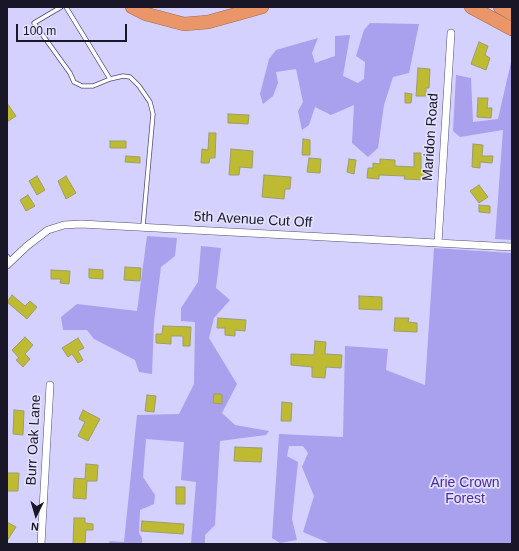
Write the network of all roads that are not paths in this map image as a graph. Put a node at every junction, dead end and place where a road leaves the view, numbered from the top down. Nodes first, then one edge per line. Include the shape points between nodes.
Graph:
1 (61, 7) edge
2 (66, 7) edge
3 (132, 7) edge
4 (262, 7) edge
5 (471, 7) edge
6 (500, 7) edge
7 (512, 14) edge
8 (512, 30) edge
9 (451, 33) dead end
10 (110, 79) junction
11 (143, 226) junction
12 (438, 243) junction
13 (512, 247) edge
14 (8, 261) edge
15 (50, 385) dead end
16 (42, 544) edge

1 - 10 lane via 34,23 74,82 82,86 93,86
2 - 10 lane
3 - 4 highway via 146,14 184,24 208,22
5 - 8 highway
6 - 7 highway
9 - 12 street, Maridon Road
10 - 11 lane via 130,77 148,99 153,114
11 - 12 street, 5th Avenue Cut Off
11 - 14 street, 5th Avenue Cut Off via 64,225 48,230
12 - 13 street, 5th Avenue Cut Off
15 - 16 street, Burr Oak Lane

